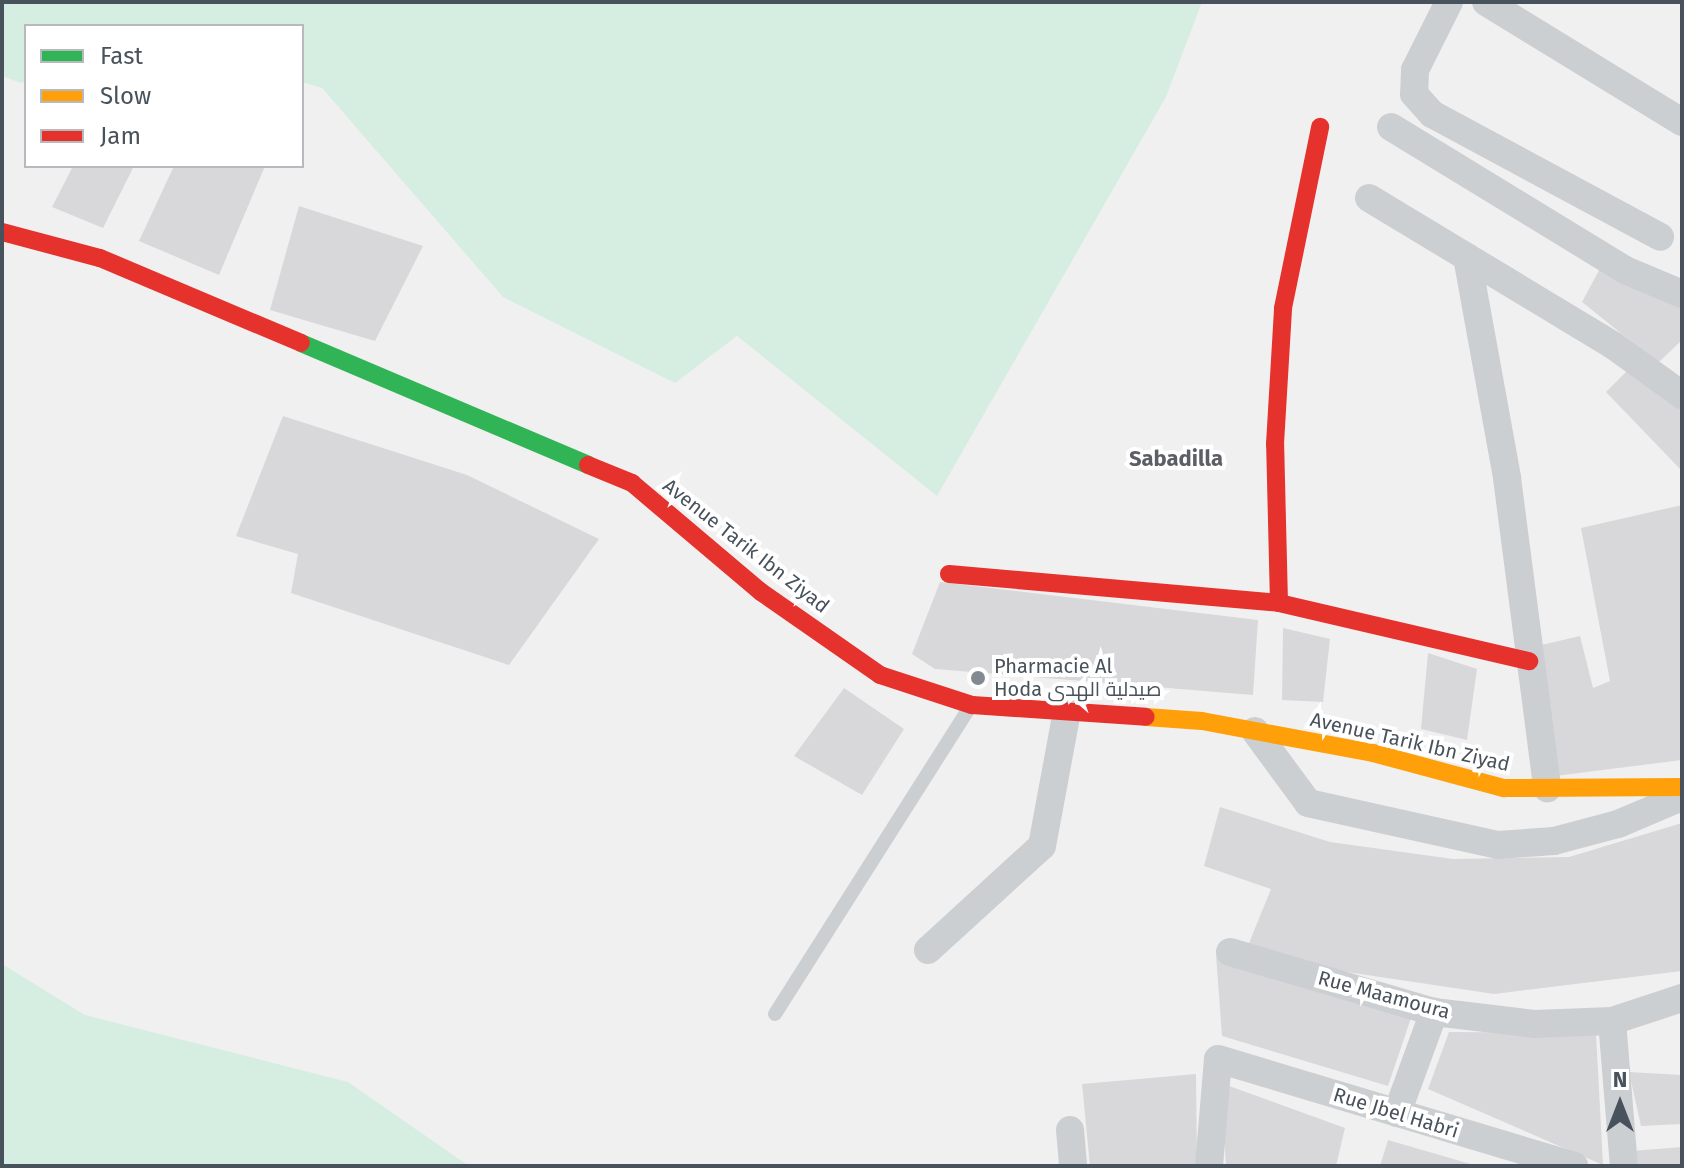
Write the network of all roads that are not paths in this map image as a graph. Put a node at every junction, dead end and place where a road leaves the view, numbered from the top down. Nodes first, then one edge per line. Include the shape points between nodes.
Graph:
1 (1449, 2) edge
2 (1486, 2) edge
3 (1682, 122) edge
4 (1320, 127) dead end
5 (1391, 127) dead end
6 (1369, 198) dead end
7 (2, 232) edge
8 (1660, 237) dead end
9 (1467, 257) junction
10 (1682, 294) edge
11 (1682, 395) edge
12 (949, 574) dead end
13 (1279, 603) junction
14 (1529, 661) junction
15 (972, 705) junction
16 (1067, 711) junction
17 (1255, 731) junction
18 (1682, 787) edge
19 (1547, 788) junction
20 (1682, 797) edge
21 (928, 950) dead end
22 (1230, 952) dead end
23 (1682, 998) edge
24 (1434, 1012) junction
25 (775, 1014) dead end
26 (1612, 1021) junction
27 (1397, 1113) junction
28 (1070, 1130) dead end
29 (1073, 1166) edge
30 (1209, 1166) edge
31 (1574, 1166) edge
32 (1624, 1166) edge

1 - 8 street via 1415,70 1414,94 1432,114
2 - 3 street
4 - 13 street via 1283,308 1275,444
5 - 10 street via 1625,270
6 - 9 street
7 - 15 street, Avenue Tarik Ibn Ziyad via 100,258 632,483 761,592 880,675
9 - 11 street via 1614,346
9 - 14 street via 1507,478
12 - 13 street
13 - 14 street
14 - 19 street
15 - 16 street, Avenue Tarik Ibn Ziyad
15 - 25 lane
16 - 17 street, Avenue Tarik Ibn Ziyad via 1202,721
16 - 21 street via 1042,846
17 - 19 street, Avenue Tarik Ibn Ziyad via 1373,753 1504,788
17 - 20 street via 1308,803 1498,845 1554,841 1605,828
18 - 19 street, Avenue Tarik Ibn Ziyad
22 - 24 street, Rue Maamoura
23 - 26 street, Rue Maamoura
24 - 26 street, Rue Maamoura via 1534,1024
24 - 27 street
26 - 32 street
27 - 30 street, Rue Jbel Habri via 1218,1059
27 - 31 street, Rue Jbel Habri
28 - 29 street

